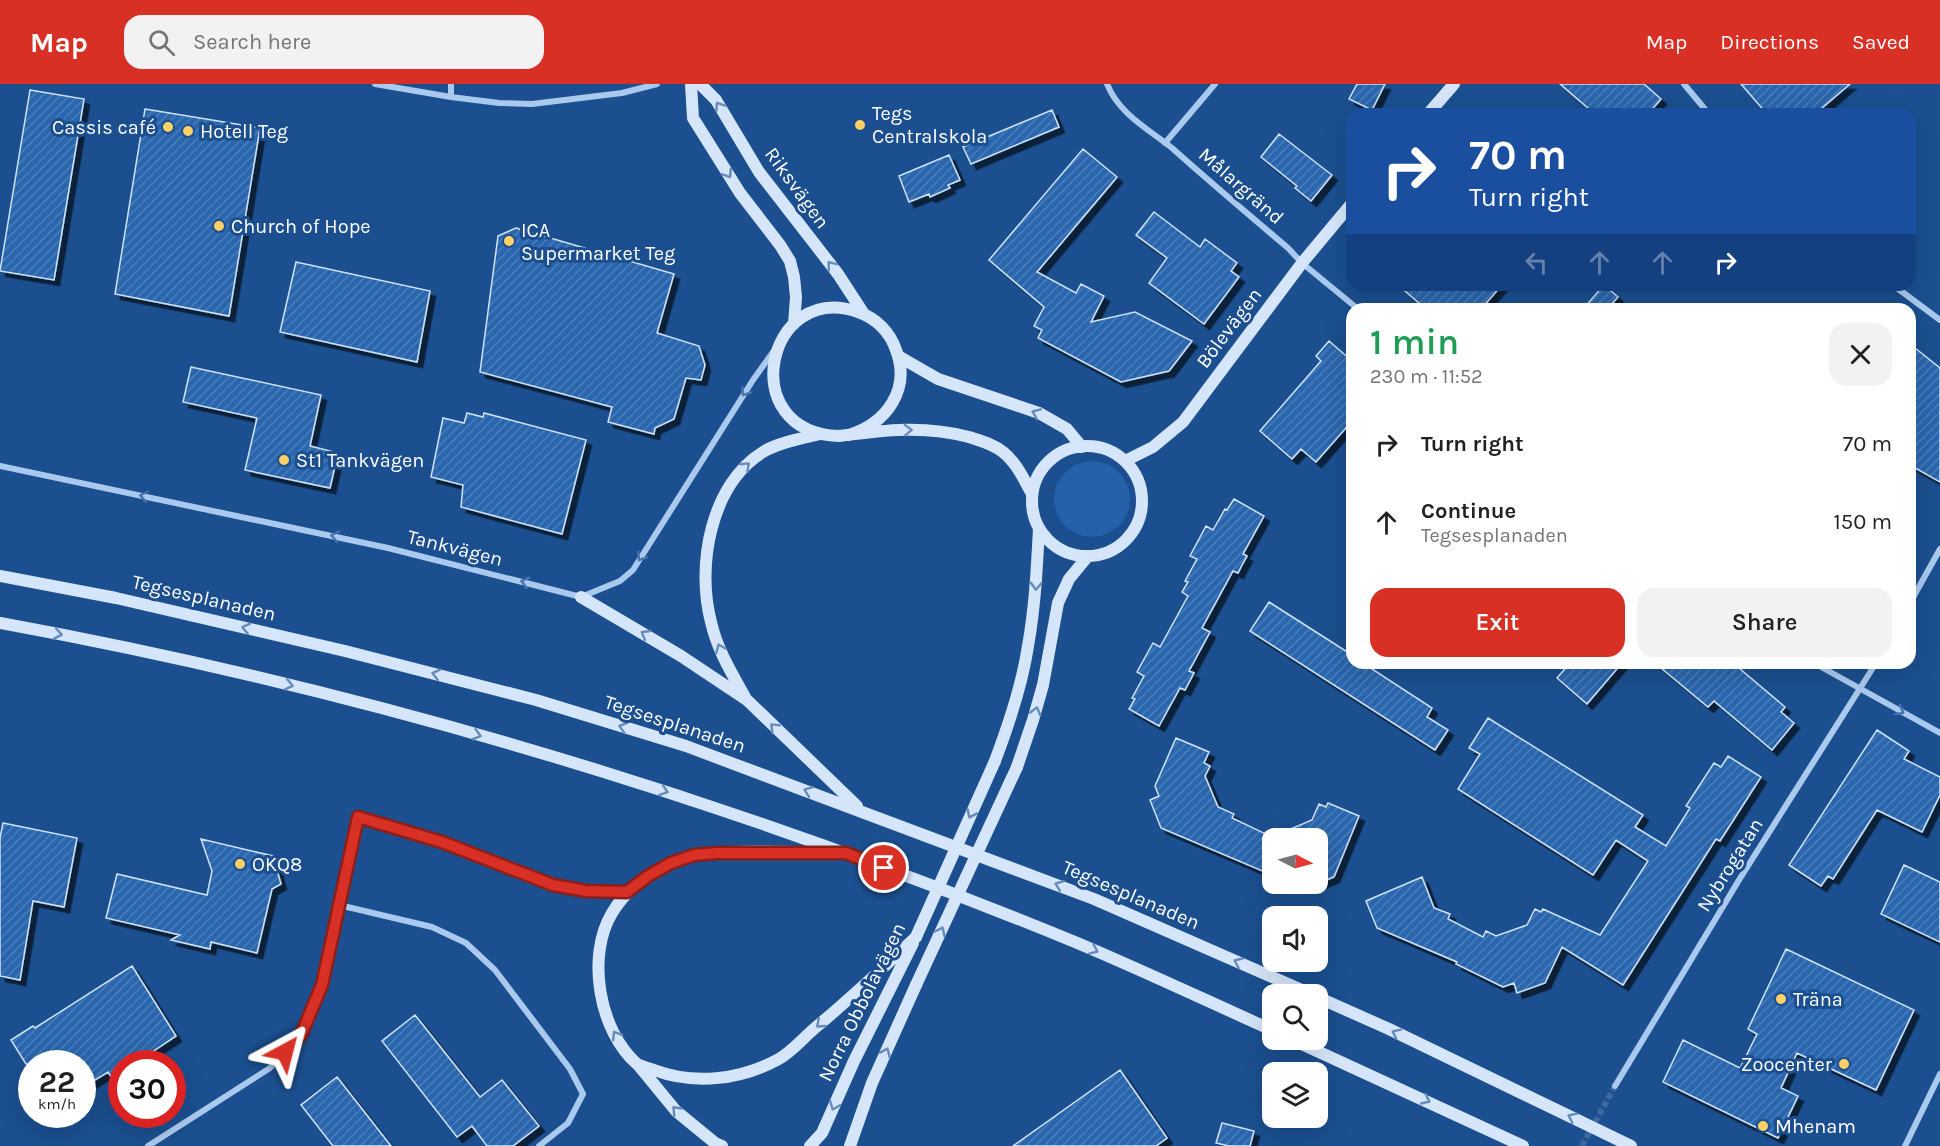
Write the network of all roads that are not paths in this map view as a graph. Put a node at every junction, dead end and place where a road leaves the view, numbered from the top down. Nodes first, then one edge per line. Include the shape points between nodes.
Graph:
1 (375, 84) edge
2 (451, 84) edge
3 (657, 84) edge
4 (691, 84) edge
5 (700, 84) edge
6 (1107, 84) edge
7 (1215, 84) edge
8 (1454, 84) edge
9 (1684, 84) edge
10 (451, 98) junction
11 (1433, 108) edge
12 (1704, 108) edge
13 (1165, 143) junction
14 (1346, 210) edge
15 (1302, 263) junction
16 (1901, 291) edge
17 (1351, 303) edge
18 (864, 314) junction
19 (1940, 320) edge
20 (794, 324) junction
21 (779, 345) junction
22 (898, 356) junction
23 (820, 434) junction
24 (849, 435) junction
25 (1082, 447) junction
26 (1125, 461) junction
27 (0, 466) edge
28 (1032, 494) junction
29 (1039, 528) junction
30 (1940, 549) edge
31 (1088, 556) junction
32 (0, 576) edge
33 (1916, 592) edge
34 (581, 597) junction
35 (0, 623) edge
36 (1825, 669) edge
37 (1873, 669) edge
38 (1861, 689) junction
39 (747, 700) junction
40 (1940, 733) edge
41 (862, 811) junction
42 (358, 817) joint
43 (846, 853) junction
44 (627, 892) junction
45 (339, 905) junction
46 (916, 937) junction
47 (1288, 984) edge
48 (1328, 1002) edge
49 (1262, 1026) edge
50 (1315, 1050) edge
51 (638, 1065) junction
52 (1940, 1074) edge
53 (1615, 1086) tunnel mouth
54 (148, 1146) edge
55 (539, 1146) edge
56 (722, 1146) edge
57 (810, 1146) edge
58 (850, 1146) edge
59 (1523, 1146) edge
60 (1631, 1146) edge
61 (1905, 1146) edge

1 - 10 street
2 - 10 street
3 - 10 street via 622,93 532,104
4 -> 20 main road via 693,118 740,193 790,261 796,297
18 -> 5 main road, Riksvägen via 759,172 716,100
6 - 13 street, Målargränd via 1132,120
7 - 13 street
8 - 11 main road
9 - 12 street
13 - 15 street, Målargränd
14 - 15 main road, Bölevägen
15 - 17 street, Målargränd
15 - 26 main road, Bölevägen via 1183,422 1153,447
16 - 19 street
18 - 20 main road, Riksvägen via 827,309
18 - 22 main road, Riksvägen via 889,335
20 - 21 main road, Riksvägen
21 - 23 main road, Riksvägen via 773,369 779,400 789,415
21 -> 34 street via 746,390 633,570 620,581
22 - 24 main road, Riksvägen via 900,381 891,406 873,424
25 -> 22 main road via 1067,429 1039,413 938,379
23 - 24 main road, Riksvägen
39 -> 23 main road via 726,663 710,620 705,562 711,529 735,476 748,462 765,450
24 -> 28 main road, Riksvägen via 912,429 948,432 986,442 1004,453
25 - 26 main road via 1098,447
25 - 28 main road via 1068,450 1044,467
26 - 31 main road via 1141,489 1138,521 1119,546
34 -> 27 street, Tankvägen via 388,548
28 - 29 main road
29 - 31 main road via 1065,552
29 -> 46 main road, Norra Obbolavägen, bridge via 1028,648 1011,716 995,761
30 - 33 street
58 -> 31 main road, Norra Obbolavägen, bridge via 872,1083 1017,767 1043,686 1058,603 1069,579
41 -> 32 main road, Tegsesplanaden via 686,746 536,700 138,603
39 -> 34 main road
35 -> 43 main road via 335,695 608,772
36 - 38 street
37 - 38 street, Nybrogatan
38 -> 40 street
38 - 53 street, Nybrogatan via 1739,880
41 -> 39 main road
47 -> 41 main road, Tegsesplanaden via 1094,899
42 - 44 main road via 442,842 553,885
42 - 45 street
43 - 44 main road via 694,855 671,863
43 -> 49 main road via 1078,943
51 -> 44 main road via 613,1032 599,988 602,936 611,914
45 - 54 street via 322,985 301,1035 270,1068
45 - 55 street via 432,927 466,943 495,970 570,1069 583,1094 568,1123
46 -> 51 main road via 779,1059 725,1078 693,1079
46 -> 57 main road, Norra Obbolavägen via 822,1133
60 -> 48 main road
50 -> 59 main road
56 -> 51 main road via 676,1111
52 - 61 street

